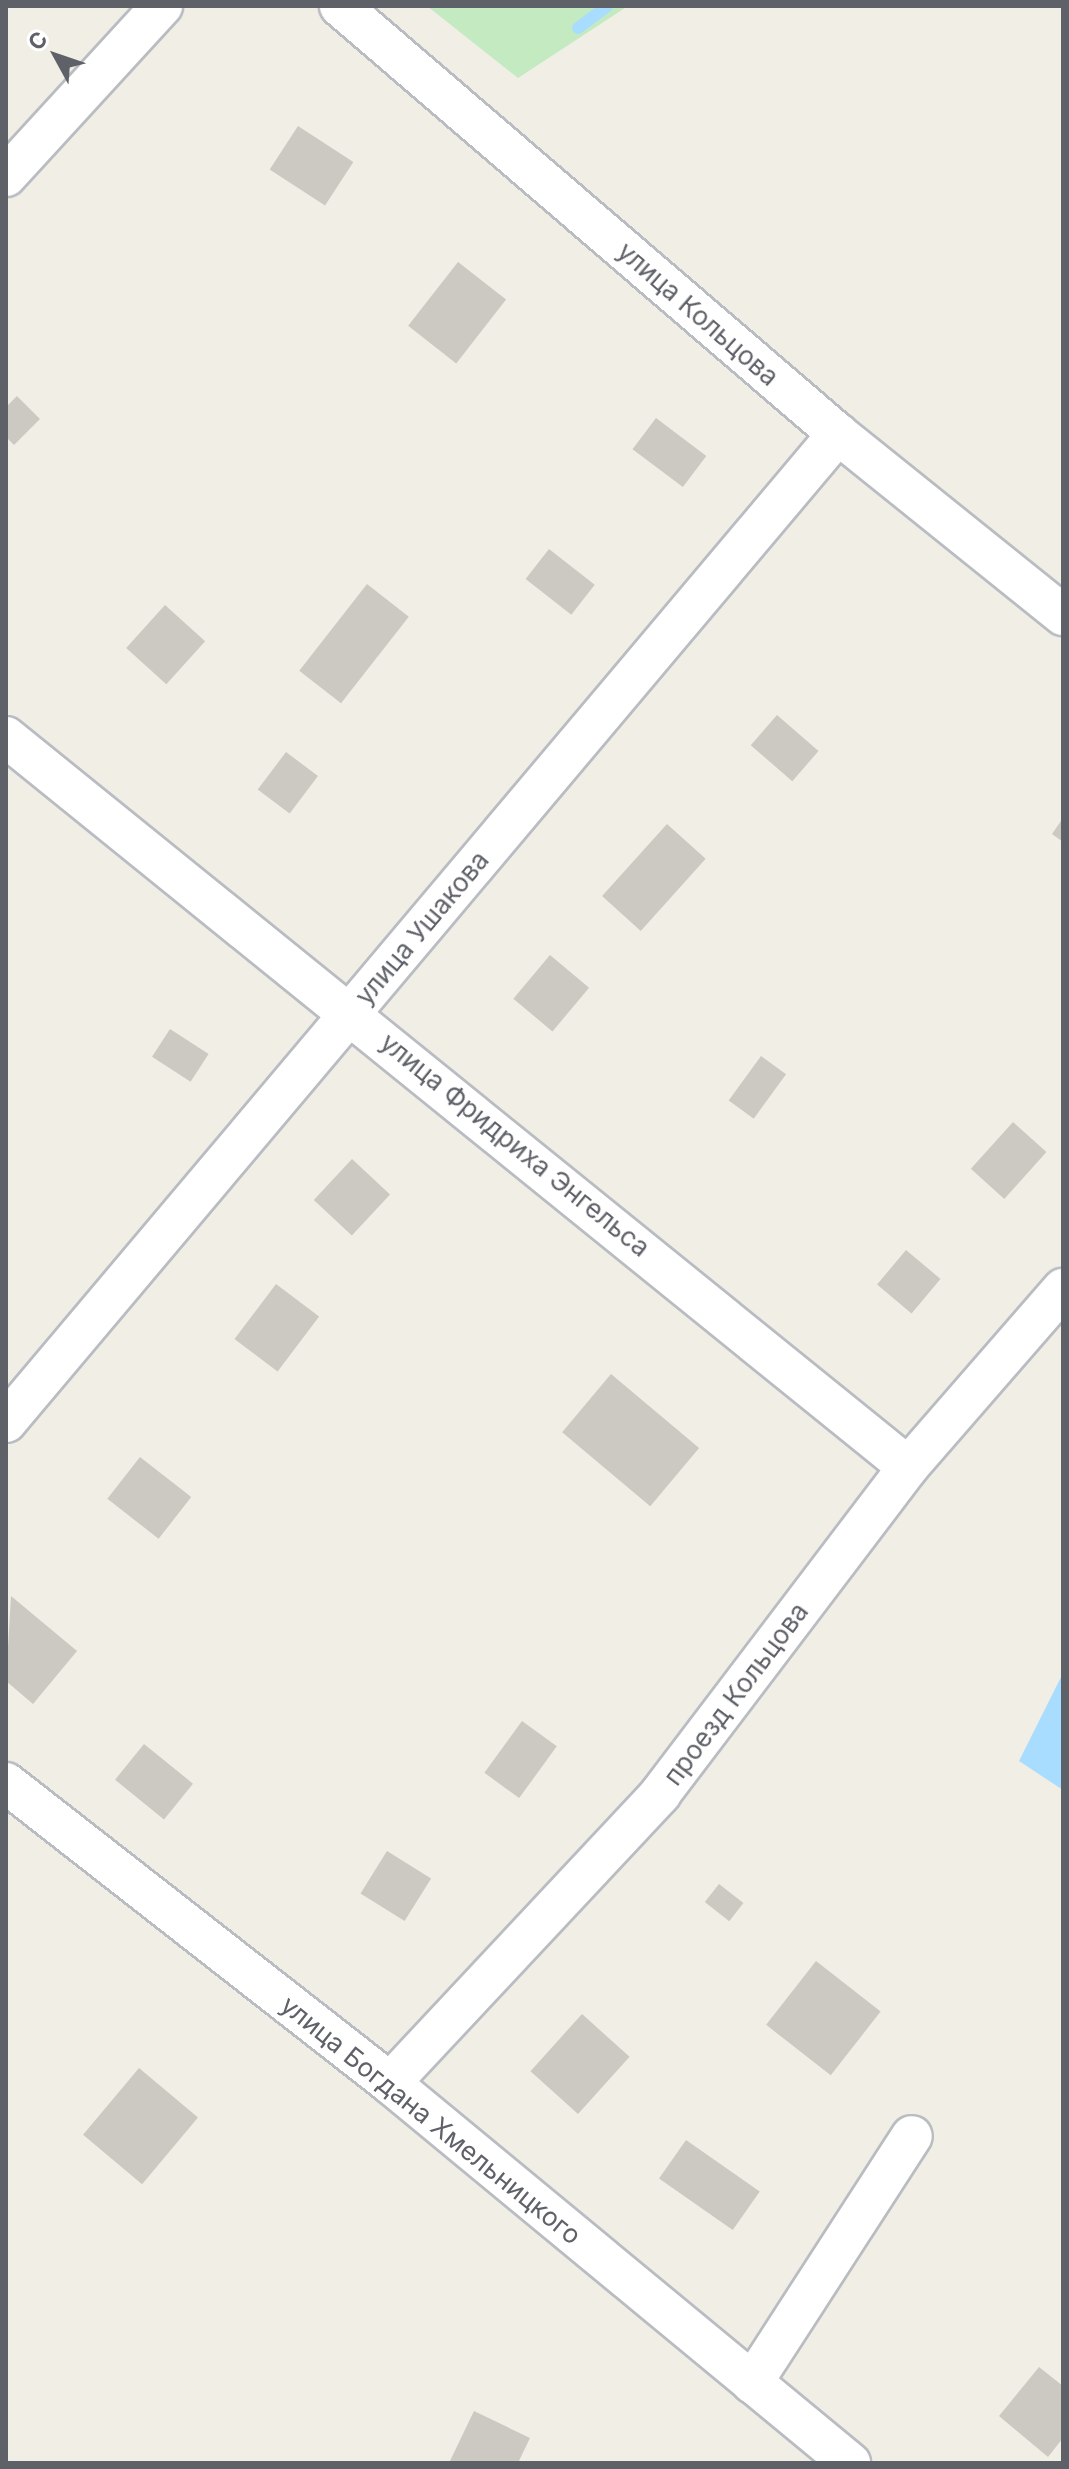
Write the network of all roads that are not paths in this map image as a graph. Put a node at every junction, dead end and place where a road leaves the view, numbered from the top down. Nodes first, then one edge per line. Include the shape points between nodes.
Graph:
1 (162, 6) edge
2 (340, 6) edge
3 (6, 176) edge
4 (838, 434) junction
5 (1063, 615) edge
6 (6, 737) edge
7 (352, 1011) junction
8 (1063, 1289) edge
9 (6, 1422) edge
10 (908, 1467) junction
11 (6, 1783) edge
12 (390, 2083) junction
13 (912, 2136) dead end
14 (752, 2383) junction
15 (850, 2463) edge

1 - 3 street
2 - 4 street, улица Кольцова
4 - 5 street, улица Кольцова
4 - 7 street, улица Ушакова
6 - 7 street, улица Фридриха Энгельса
7 - 9 street, улица Ушакова
7 - 10 street, улица Фридриха Энгельса
8 - 10 street, проезд Кольцова
10 - 12 street, проезд Кольцова via 660,1794
11 - 12 street, улица Богдана Хмельницкого
12 - 14 street, улица Богдана Хмельницкого
13 - 14 street
14 - 15 street, улица Богдана Хмельницкого

